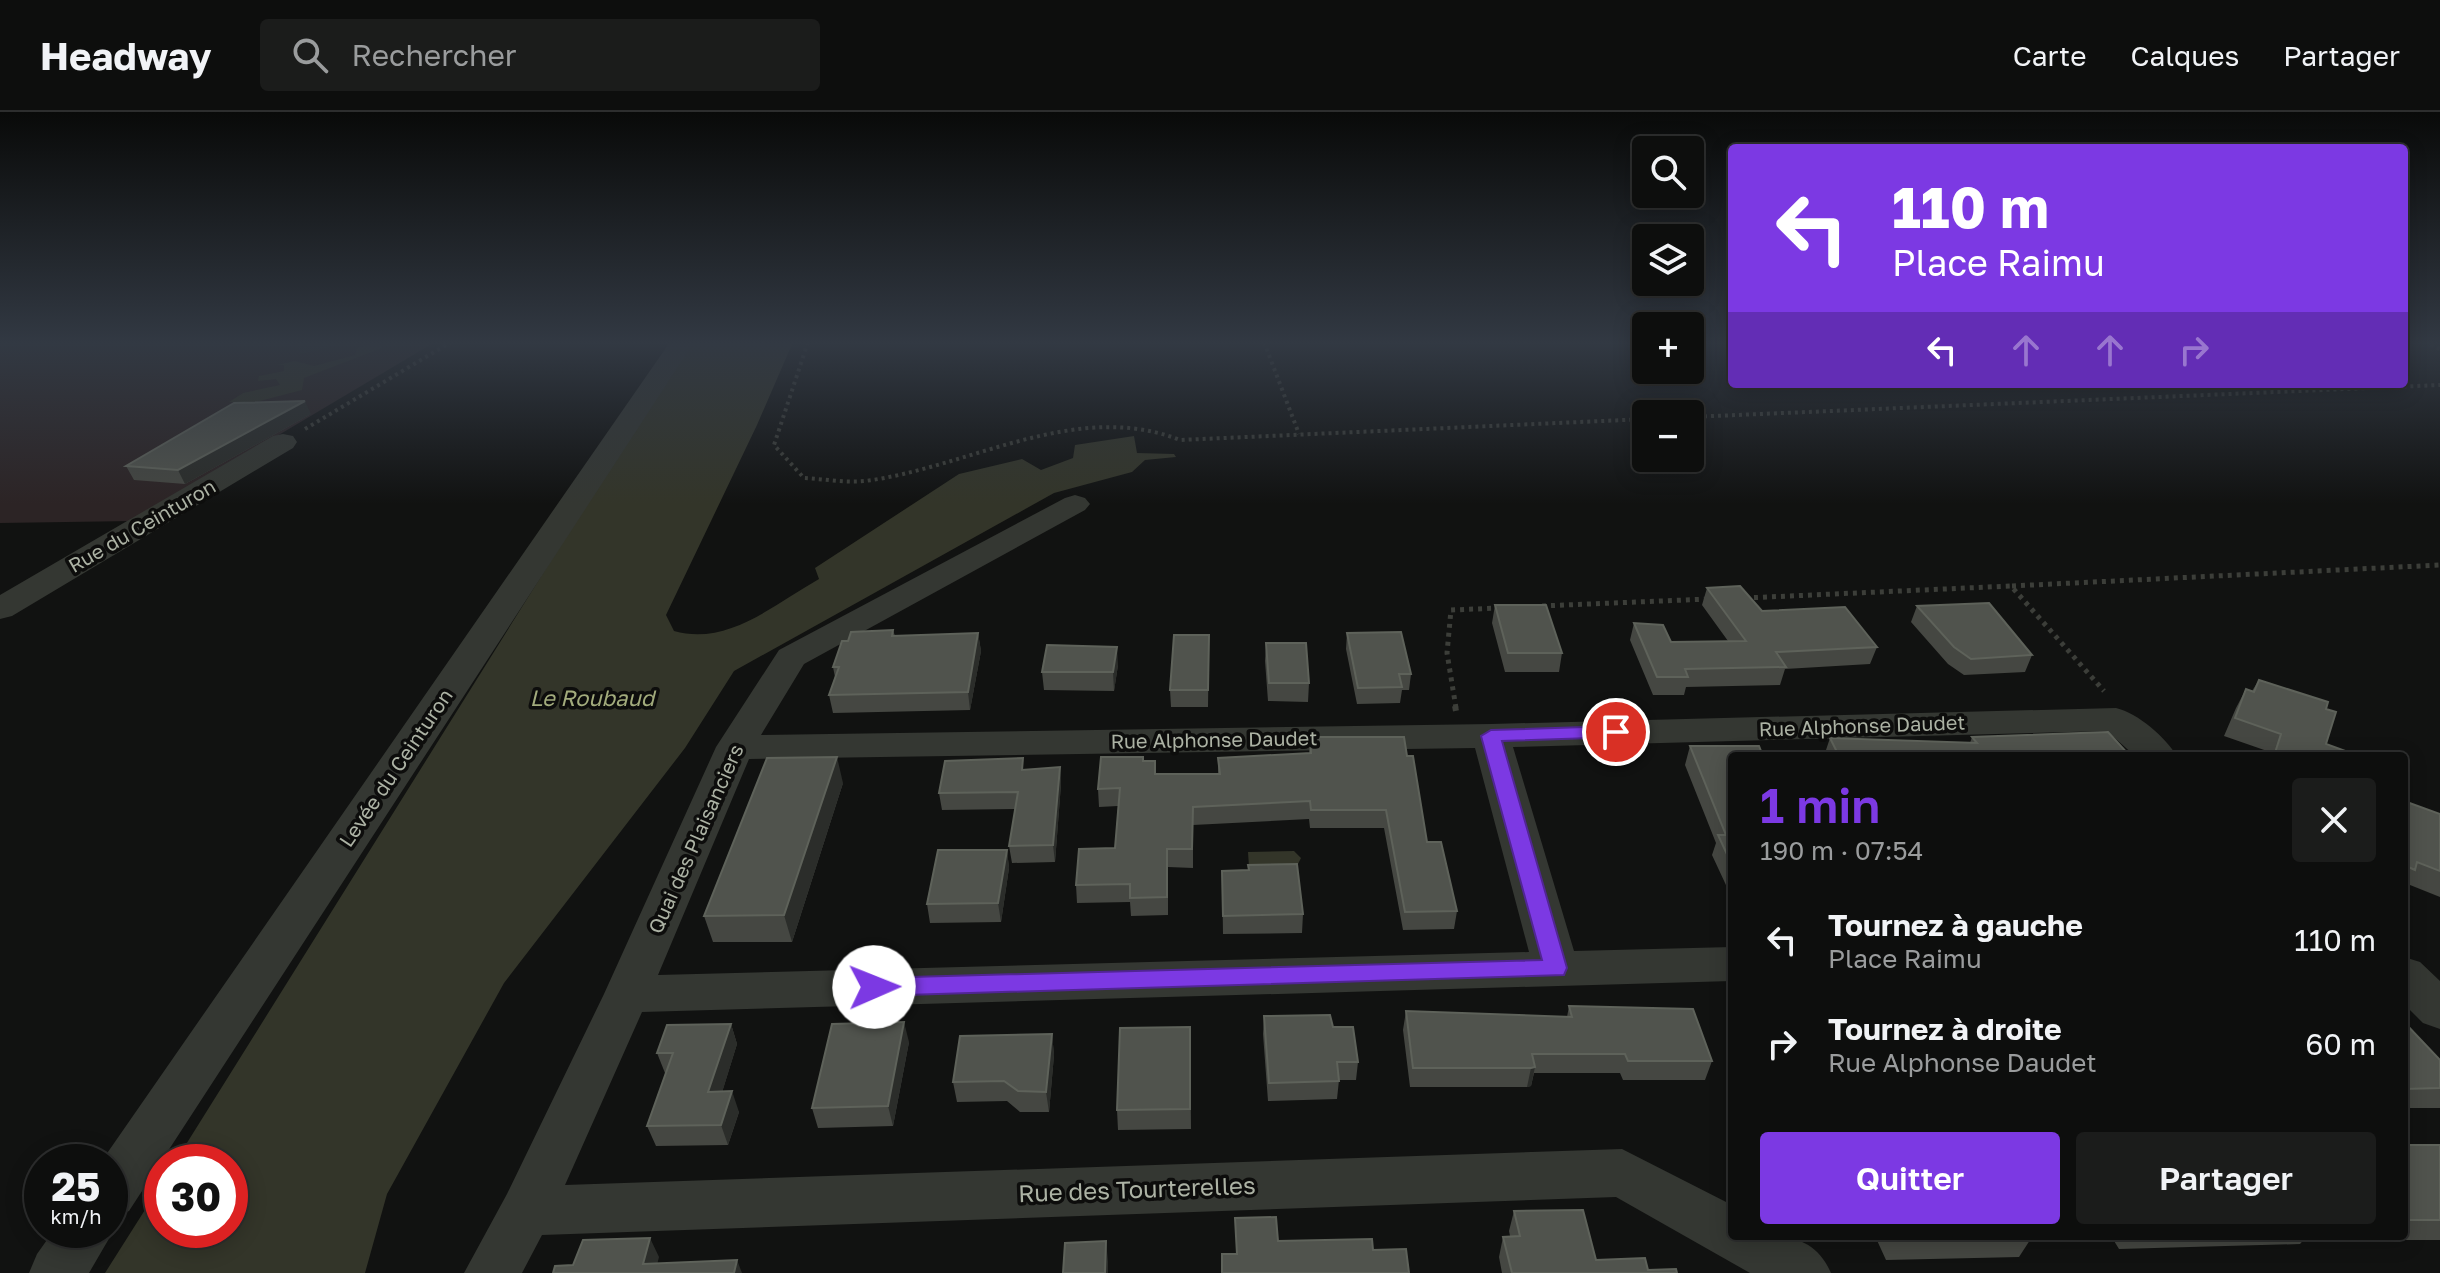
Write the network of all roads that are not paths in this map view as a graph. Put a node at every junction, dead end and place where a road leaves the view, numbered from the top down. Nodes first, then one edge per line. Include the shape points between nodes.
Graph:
1 (646, 396) edge
2 (274, 442) road end
3 (1075, 504) dead end
4 (0, 609) edge
5 (1475, 736) junction
6 (735, 747) junction
7 (2153, 752) edge
8 (1728, 964) edge
9 (1556, 968) junction
10 (2408, 979) edge
11 (627, 994) junction
12 (2440, 1010) edge
13 (128, 1167) edge
14 (526, 1211) junction
15 (1728, 1232) edge
16 (1743, 1240) edge
17 (74, 1248) edge
18 (57, 1273) edge
19 (492, 1273) edge
20 (1803, 1273) edge

1 - 13 street, Levée du Ceinturon
2 - 4 street, Rue du Ceinturon
3 - 6 street, Quai des Plaisanciers via 791,657
5 - 6 street, Rue Alphonse Daudet
5 - 7 street, Rue Alphonse Daudet via 2116,719
5 - 9 street
6 - 11 street, Quai des Plaisanciers
8 - 9 street
9 - 11 street
10 - 12 street
11 - 14 street, Quai des Plaisanciers
14 - 15 street, Rue des Tourterelles via 1622,1173
14 - 19 street, Quai des Plaisanciers
16 - 20 street, Rue des Tourterelles
17 - 18 street

